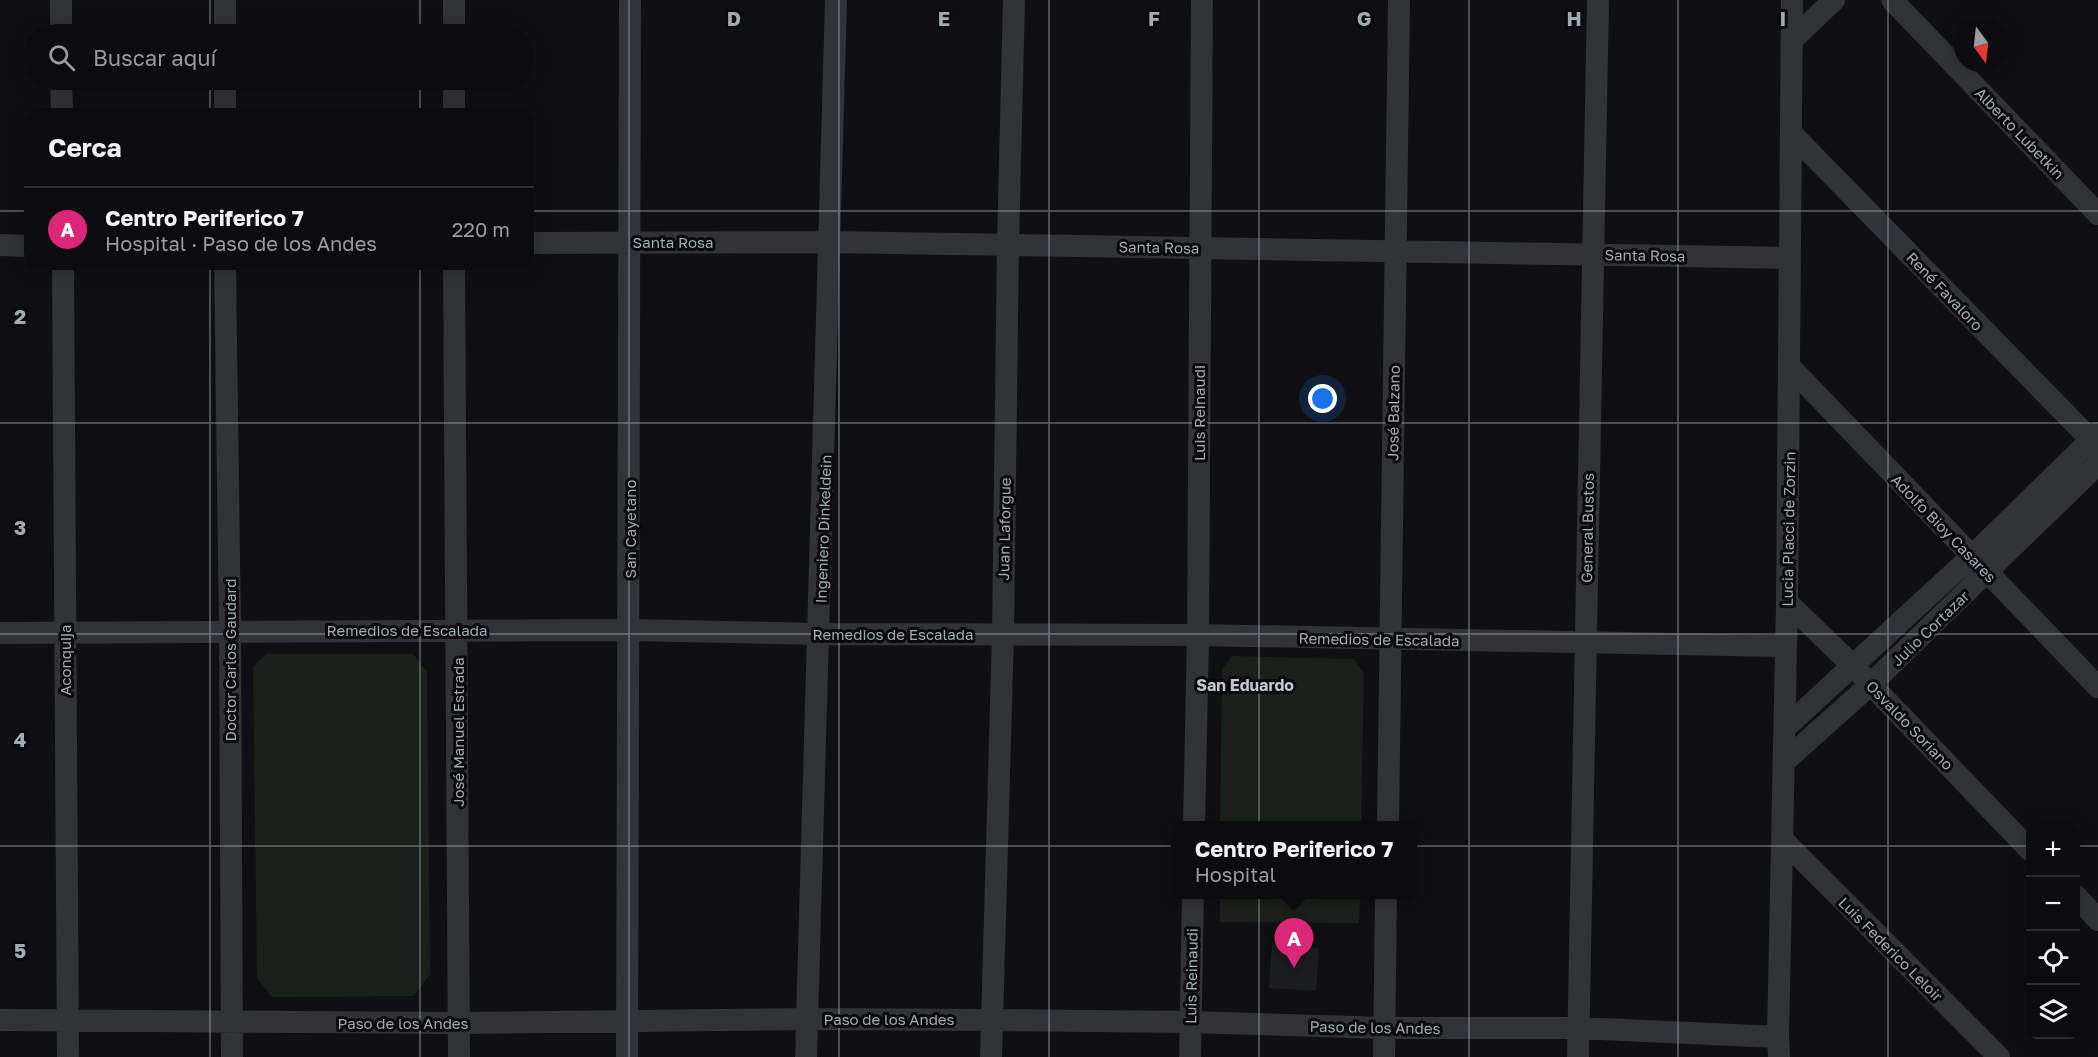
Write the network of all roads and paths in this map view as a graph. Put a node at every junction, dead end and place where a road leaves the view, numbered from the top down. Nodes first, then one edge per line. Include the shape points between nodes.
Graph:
1 (61, 0) edge
2 (225, 0) edge
3 (454, 0) edge
4 (630, 0) edge
5 (836, 0) edge
6 (1014, 0) edge
7 (1202, 0) edge
8 (1399, 0) edge
9 (1598, 0) edge
10 (1792, 0) edge
11 (1834, 0) edge
12 (1892, 0) edge
13 (61, 24) edge
14 (225, 24) edge
15 (454, 24) edge
16 (1792, 40) junction
17 (62, 90) edge
18 (225, 90) edge
19 (454, 90) edge
20 (62, 108) edge
21 (225, 108) edge
22 (454, 108) edge
23 (1792, 134) junction
24 (2098, 214) edge
25 (629, 242) junction
26 (831, 242) junction
27 (534, 243) edge
28 (1008, 244) junction
29 (0, 246) edge
30 (24, 246) edge
31 (1201, 248) junction
32 (1395, 251) junction
33 (1593, 255) junction
34 (1790, 258) junction
35 (63, 270) edge
36 (225, 270) edge
37 (454, 270) edge
38 (1791, 368) junction
39 (2096, 440) edge
40 (2098, 464) edge
41 (1972, 556) junction
42 (1988, 573) junction
43 (1787, 602) junction
44 (457, 630) junction
45 (630, 630) junction
46 (231, 631) junction
47 (65, 632) junction
48 (0, 633) edge
49 (820, 634) junction
50 (1003, 634) junction
51 (1198, 635) junction
52 (1390, 640) junction
53 (1585, 641) junction
54 (1786, 646) junction
55 (1853, 666) junction
56 (1871, 684) junction
57 (2098, 687) edge
58 (1785, 728) junction
59 (1784, 762) junction
60 (1194, 821) edge
61 (1388, 821) edge
62 (1783, 840) junction
63 (2026, 845) edge
64 (1193, 899) edge
65 (1386, 899) edge
66 (2080, 900) edge
67 (2098, 920) edge
68 (807, 1019) junction
69 (0, 1020) edge
70 (67, 1020) junction
71 (991, 1020) junction
72 (232, 1022) junction
73 (627, 1022) junction
74 (1191, 1022) junction
75 (458, 1023) junction
76 (1384, 1028) junction
77 (1578, 1028) junction
78 (1778, 1047) edge
79 (68, 1057) edge
80 (232, 1057) edge
81 (459, 1057) edge
82 (627, 1057) edge
83 (806, 1057) edge
84 (991, 1057) edge
85 (1190, 1057) edge
86 (1384, 1057) edge
87 (1578, 1057) edge
88 (1999, 1057) edge

1 - 13 street
2 - 14 street
3 - 15 street
4 - 25 street, San Cayetano
5 - 26 street, Ingeniero Dinkeldein
6 - 28 street, Juan Laforgue
7 - 31 street, Luis Reinaudi
8 - 32 street, José Balzano
9 - 33 street, General Bustos
10 - 16 street, Lucia Placci de Zorzin
11 - 16 street
12 - 24 street, Alberto Lubetkin
16 - 23 street, Lucia Placci de Zorzin
17 - 20 street
18 - 21 street
19 - 22 street
23 - 34 street, Lucia Placci de Zorzin
23 - 39 street, René Favaloro
25 - 26 street, Santa Rosa
25 - 27 street, Santa Rosa
25 - 45 street, San Cayetano
26 - 28 street, Santa Rosa
26 - 49 street, Ingeniero Dinkeldein
28 - 31 street, Santa Rosa
28 - 50 street, Juan Laforgue
29 - 30 street
31 - 32 street, Santa Rosa
31 - 51 street, Luis Reinaudi
32 - 33 street, Santa Rosa
32 - 52 street, José Balzano
33 - 34 street, Santa Rosa
33 - 53 street, General Bustos
34 - 38 street, Lucia Placci de Zorzin
35 - 47 street, Aconquija
36 - 46 street, Doctor Carlos Gaudard
37 - 44 street, José Manuel Estrada
38 - 41 street, Adolfo Bioy Casares
38 - 43 street, Lucia Placci de Zorzin
39 - 41 street, Julio Cortazar
40 - 42 street, Julio Cortazar
41 - 42 street, Adolfo Bioy Casares
41 - 55 street, Julio Cortazar
42 - 56 street, Julio Cortazar
42 - 57 street, Adolfo Bioy Casares
43 - 54 street, Lucia Placci de Zorzin
43 - 55 street, Osvaldo Soriano
44 - 45 street, Remedios de Escalada
44 - 46 street, Remedios de Escalada
44 - 75 street, José Manuel Estrada
45 - 49 street, Remedios de Escalada
45 - 73 street, San Cayetano
46 - 47 street, Remedios de Escalada
46 - 72 street, Doctor Carlos Gaudard
47 - 48 street, Remedios de Escalada
47 - 70 street, Aconquija
49 - 50 street, Remedios de Escalada
49 - 68 street, Ingeniero Dinkeldein
50 - 51 street, Remedios de Escalada
50 - 71 street, Juan Laforgue
51 - 52 street, Remedios de Escalada
51 - 60 street, Luis Reinaudi
52 - 53 street, Remedios de Escalada
52 - 61 street, José Balzano
53 - 54 street, Remedios de Escalada
53 - 77 street, General Bustos
54 - 58 street, Lucia Placci de Zorzin
55 - 56 street, Osvaldo Soriano
55 - 58 street, Julio Cortazar
56 - 59 street, Julio Cortazar
56 - 63 street, Osvaldo Soriano
58 - 59 street, Lucia Placci de Zorzin
59 - 62 street, Lucia Placci de Zorzin
62 - 78 street, Lucia Placci de Zorzin
62 - 88 street, Luis Federico Leloir
64 - 74 street, Luis Reinaudi
65 - 76 street
66 - 67 street
68 - 71 street, Paso de los Andes
68 - 73 street, Paso de los Andes
68 - 83 street, Ingeniero Dinkeldein
69 - 70 street, Paso de los Andes
70 - 72 street, Paso de los Andes
70 - 79 street, Aconquija
71 - 74 street, Paso de los Andes
71 - 84 street, Juan Laforgue
72 - 75 street, Paso de los Andes
72 - 80 street, Doctor Carlos Gaudard
73 - 75 street, Paso de los Andes
73 - 82 street, San Cayetano
74 - 76 street, Paso de los Andes
74 - 85 street, Luis Reinaudi
75 - 81 street, José Manuel Estrada
76 - 77 street, Paso de los Andes
76 - 86 street
77 - 78 street, Paso de los Andes
77 - 87 street, General Bustos

